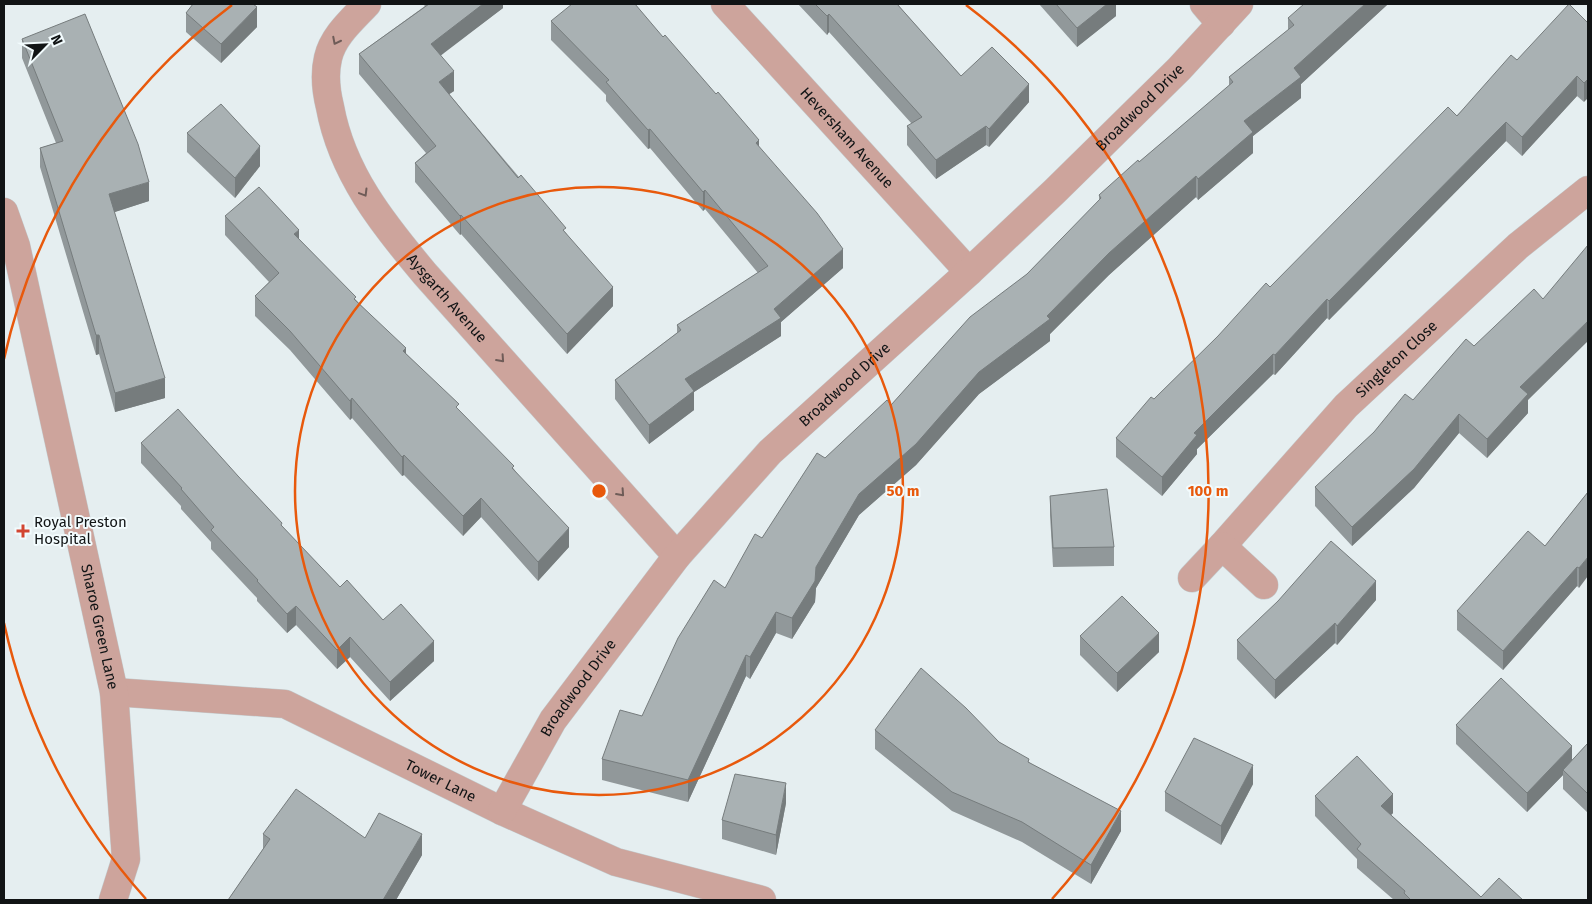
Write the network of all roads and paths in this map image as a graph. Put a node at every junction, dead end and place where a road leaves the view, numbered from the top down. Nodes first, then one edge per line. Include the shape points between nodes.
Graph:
1 (367, 4) edge
2 (725, 4) edge
3 (1239, 4) edge
4 (1212, 14) edge
5 (1588, 190) edge
6 (4, 212) edge
7 (968, 272) junction
8 (1222, 546) junction
9 (677, 556) junction
10 (1192, 578) dead end
11 (1264, 584) dead end
12 (114, 692) junction
13 (502, 811) junction
14 (114, 900) edge
15 (762, 900) edge

1 -> 9 street, Aysgarth Avenue via 339,34 328,58 325,86 345,158 364,195 425,274
2 - 7 street, Heversham Avenue
3 - 4 street, Broadwood Drive
4 - 7 street, Broadwood Drive via 1179,69
5 - 8 street, Singleton Close via 1518,246 1346,406
6 - 12 street, Sharoe Green Lane via 16,246
7 - 9 street, Broadwood Drive via 770,452
8 - 10 street, Singleton Close
8 - 11 street
9 - 13 street, Broadwood Drive via 554,720
12 - 13 street, Tower Lane via 285,704
12 - 14 street, Sharoe Green Lane via 126,859
13 - 15 street, Tower Lane via 616,862

